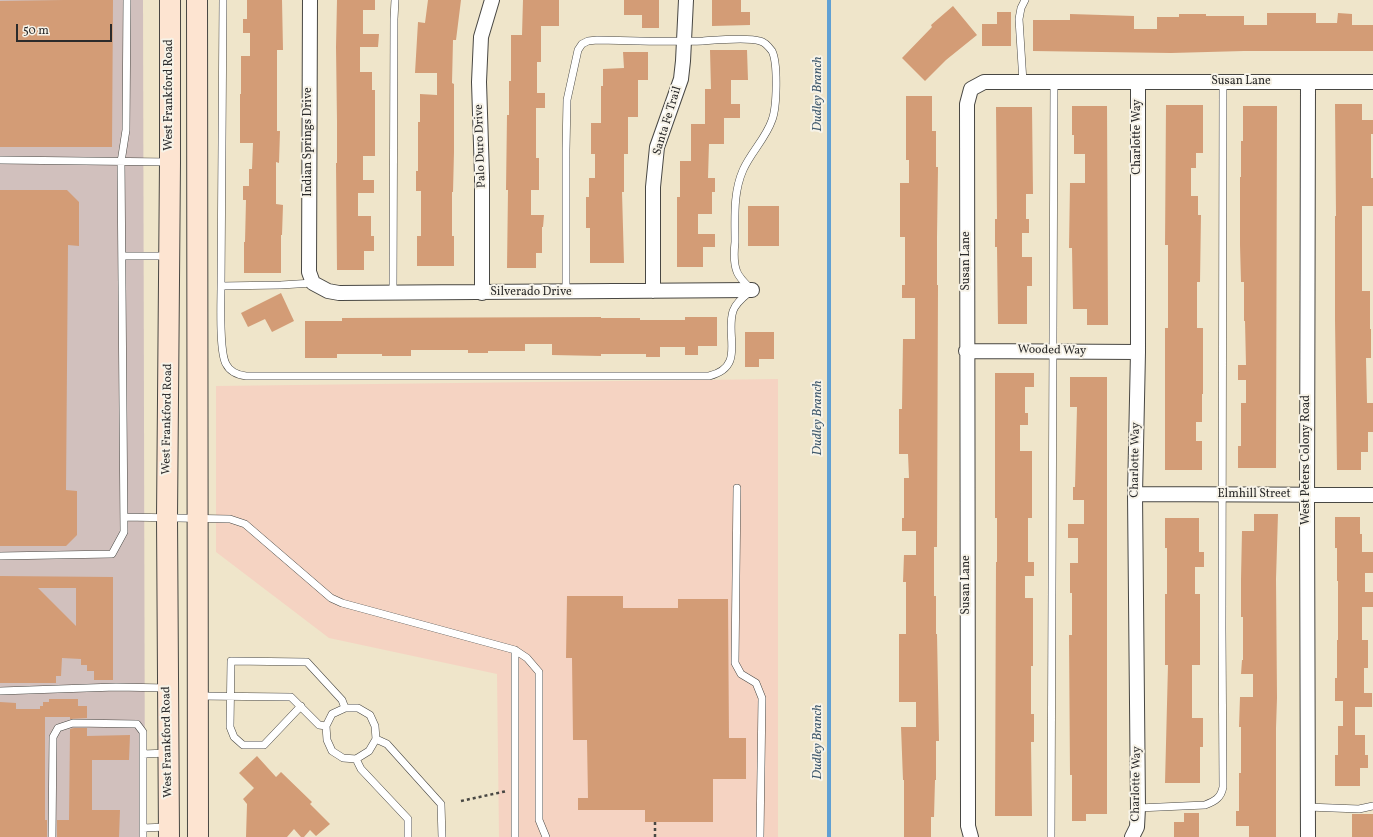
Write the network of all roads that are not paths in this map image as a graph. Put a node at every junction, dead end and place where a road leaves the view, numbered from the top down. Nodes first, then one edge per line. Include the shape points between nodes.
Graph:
1 (128, 0) edge
2 (170, 0) edge
3 (197, 0) edge
4 (223, 0) edge
5 (310, 0) edge
6 (395, 0) edge
7 (492, 0) edge
8 (686, 0) edge
9 (1025, 0) edge
10 (684, 41) junction
11 (1023, 82) junction
12 (1224, 82) junction
13 (1308, 82) junction
14 (1373, 82) edge
15 (1054, 83) junction
16 (1138, 83) junction
17 (0, 160) edge
18 (121, 162) junction
19 (170, 162) junction
20 (122, 256) junction
21 (169, 256) junction
22 (313, 283) junction
23 (221, 286) junction
24 (752, 290) junction
25 (653, 291) junction
26 (566, 292) junction
27 (393, 293) junction
28 (482, 293) junction
29 (966, 350) junction
30 (1052, 351) junction
31 (1138, 352) junction
32 (737, 488) dead end
33 (1135, 494) junction
34 (1223, 495) junction
35 (1307, 495) junction
36 (1373, 495) edge
37 (124, 517) junction
38 (167, 517) junction
39 (198, 518) junction
40 (0, 556) edge
41 (515, 650) junction
42 (168, 688) junction
43 (0, 691) edge
44 (198, 696) junction
45 (230, 696) junction
46 (301, 706) junction
47 (345, 708) junction
48 (326, 726) junction
49 (376, 739) junction
50 (168, 753) junction
51 (143, 754) junction
52 (356, 759) junction
53 (1373, 806) edge
54 (1307, 807) junction
55 (1138, 808) junction
56 (143, 828) junction
57 (169, 832) edge
58 (52, 837) edge
59 (144, 837) edge
60 (198, 837) edge
61 (408, 837) edge
62 (442, 837) edge
63 (515, 837) edge
64 (546, 837) edge
65 (760, 837) edge
66 (971, 837) edge
67 (1051, 837) edge
68 (1132, 837) edge
69 (1308, 837) edge

1 - 18 lane via 126,130
2 - 19 main road, West Frankford Road
3 - 39 main road
4 - 23 lane
5 - 22 street, Indian Springs Drive via 309,272
6 - 27 lane
7 - 28 street, Palo Duro Drive via 481,37 479,82
8 - 10 street, Santa Fe Trail
9 - 11 lane via 1020,8 1019,19
10 - 24 lane via 761,41 772,51 774,58 775,100 772,120 743,170 736,197 734,260 741,279
10 - 25 street, Santa Fe Trail via 681,79 657,147 653,187
10 - 26 lane via 592,41 582,44 578,50 567,100
11 - 15 street, Susan Lane
11 - 29 street, Susan Lane via 984,82 971,89 967,104
12 - 13 street, Susan Lane
12 - 16 street, Susan Lane
12 - 34 lane
13 - 14 street, Susan Lane
13 - 35 street, West Peters Colony Road
15 - 16 street, Susan Lane
15 - 30 lane
16 - 31 street, Charlotte Way
17 - 18 lane
18 - 19 lane
18 - 20 lane
19 - 21 main road, West Frankford Road
20 - 21 lane
20 - 37 lane
21 - 38 main road, West Frankford Road
22 - 23 lane
22 - 27 street, Silverado Drive via 328,291 339,293
23 - 24 lane via 224,360 226,366 234,373 246,376 708,376 723,371 729,362 733,310
24 - 25 street, Silverado Drive
25 - 26 street, Silverado Drive
26 - 28 street, Silverado Drive
27 - 28 street, Silverado Drive
29 - 30 street, Wooded Way
29 - 66 street, Susan Lane via 968,826
30 - 31 street, Wooded Way
30 - 67 lane
31 - 33 street, Charlotte Way
32 - 65 lane via 735,663 741,674 756,683 762,698
33 - 34 street, Elmhill Street
33 - 55 street, Charlotte Way
34 - 35 street, Elmhill Street
34 - 55 lane via 1222,792 1220,797 1205,805
35 - 36 street, Elmhill Street
35 - 54 street, West Peters Colony Road
37 - 38 lane
37 - 40 lane via 124,532 112,554
38 - 39 lane
38 - 42 main road, West Frankford Road
39 - 41 lane via 230,519 245,524 331,598 342,603
39 - 44 main road
41 - 63 lane
41 - 64 lane via 527,658 539,672 539,820
42 - 43 lane
42 - 50 main road, West Frankford Road
44 - 45 lane
44 - 60 main road
45 - 46 lane via 292,697
45 - 46 lane via 230,727 234,737 243,745 264,745
45 - 47 lane via 231,661 307,662 342,700
46 - 48 lane via 319,725
47 - 48 lane via 332,714
47 - 49 lane via 358,708 370,715 375,726
48 - 52 lane via 326,740 332,751 343,758
49 - 52 lane via 369,752
49 - 62 lane via 387,744 442,804
50 - 51 lane
50 - 57 main road, West Frankford Road
51 - 56 lane
51 - 58 lane via 142,732 137,724 73,723 58,728 53,737
52 - 61 lane via 361,769 408,819
53 - 54 lane via 1359,809
54 - 69 street, West Peters Colony Road
55 - 68 street, Charlotte Way
56 - 57 lane
56 - 59 lane

